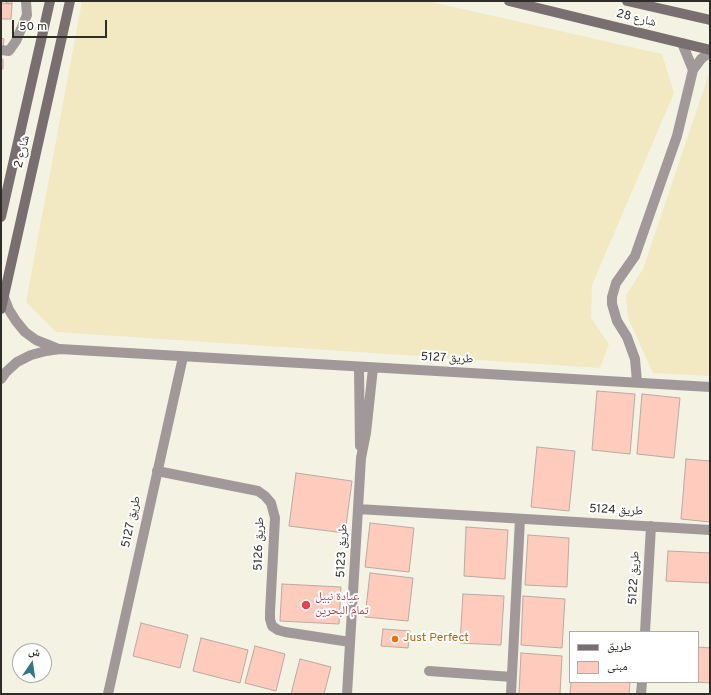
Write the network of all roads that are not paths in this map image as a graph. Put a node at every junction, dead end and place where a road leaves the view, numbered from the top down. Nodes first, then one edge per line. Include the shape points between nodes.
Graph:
1 (26, 1) edge
2 (50, 1) edge
3 (70, 1) edge
4 (509, 1) edge
5 (627, 1) edge
6 (710, 20) edge
7 (682, 43) junction
8 (1, 50) edge
9 (710, 51) edge
10 (693, 70) junction
11 (1, 216) edge
12 (4, 297) junction
13 (1, 309) edge
14 (60, 350) junction
15 (183, 357) junction
16 (359, 367) junction
17 (373, 368) junction
18 (1, 379) edge
19 (637, 382) junction
20 (710, 387) edge
21 (361, 458) junction
22 (157, 471) junction
23 (358, 509) junction
24 (520, 519) junction
25 (651, 526) junction
26 (710, 530) edge
27 (644, 631) edge
28 (350, 642) junction
29 (429, 671) dead end
30 (512, 678) junction
31 (642, 683) edge
32 (108, 694) edge
33 (347, 694) edge
34 (511, 694) edge
35 (641, 694) edge

1 - 8 street via 27,16 16,41 9,51
2 - 11 main road, شارع 2
3 - 12 main road, شارع 2
4 - 7 main road, شارع 28
5 - 6 main road, شارع 28
7 - 9 main road, شارع 28
7 - 10 street
9 - 10 street
10 - 19 street via 677,136 636,256 616,283 612,297 617,321 627,337 635,359
12 - 13 main road, شارع 2
12 - 14 street, طريق 5127 via 9,310 25,332 36,340
14 - 15 street, طريق 5127
14 - 18 street, طريق 5127 via 31,355 17,362
15 - 16 street, طريق 5127
15 - 22 street, طريق 5127
16 - 17 street, طريق 5127
16 - 21 street, طريق 5123
17 - 19 street, طريق 5127
17 - 21 street, طريق 5123 via 366,439
19 - 20 street, طريق 5127
21 - 23 street, طريق 5123
22 - 28 street, طريق 5126 via 258,492 265,496 271,503 275,518 270,612 272,626 285,632
22 - 32 street, طريق 5127
23 - 24 street, طريق 5124
23 - 28 street, طريق 5123
24 - 25 street, طريق 5124
24 - 30 street
25 - 26 street, طريق 5124
25 - 27 street, طريق 5122
28 - 33 street, طريق 5123
29 - 30 street
30 - 34 street
31 - 35 street

